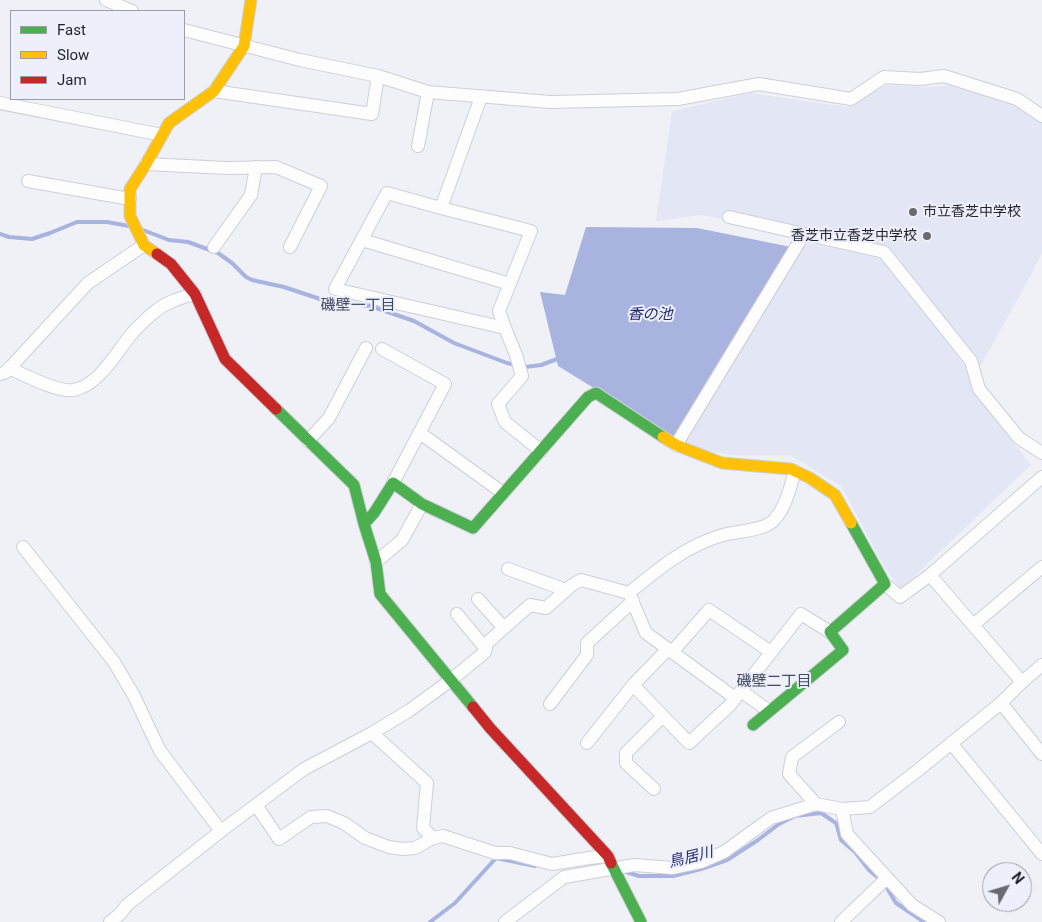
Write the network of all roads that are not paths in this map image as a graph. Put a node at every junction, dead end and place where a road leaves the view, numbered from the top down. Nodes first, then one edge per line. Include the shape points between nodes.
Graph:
1 (106, 0) edge
2 (251, 0) edge
3 (130, 10) edge
4 (185, 30) edge
5 (244, 46) junction
6 (378, 76) junction
7 (214, 91) junction
8 (428, 92) junction
9 (481, 97) junction
10 (0, 103) edge
11 (1042, 116) edge
12 (162, 135) junction
13 (418, 146) dead end
14 (146, 164) junction
15 (256, 167) junction
16 (28, 181) dead end
17 (130, 199) junction
18 (440, 208) junction
19 (729, 217) dead end
20 (804, 234) junction
21 (362, 240) junction
22 (144, 245) junction
23 (214, 247) dead end
24 (290, 247) dead end
25 (510, 284) junction
26 (195, 294) junction
27 (505, 328) junction
28 (366, 348) dead end
29 (382, 349) dead end
30 (3, 372) edge
31 (420, 433) junction
32 (308, 441) junction
33 (676, 445) junction
34 (541, 450) junction
35 (1042, 453) edge
36 (796, 471) junction
37 (1042, 477) edge
38 (393, 483) junction
39 (503, 493) junction
40 (422, 504) junction
41 (364, 524) junction
42 (23, 547) dead end
43 (376, 562) junction
44 (1042, 567) edge
45 (508, 569) dead end
46 (930, 574) junction
47 (885, 584) junction
48 (566, 590) junction
49 (631, 597) junction
50 (478, 599) dead end
51 (458, 614) dead end
52 (973, 625) junction
53 (504, 628) junction
54 (830, 632) junction
55 (486, 649) junction
56 (670, 650) junction
57 (771, 652) junction
58 (1042, 665) edge
59 (451, 680) junction
60 (1022, 682) junction
61 (633, 685) junction
62 (738, 694) junction
63 (1001, 703) junction
64 (550, 704) dead end
65 (769, 711) junction
66 (664, 716) junction
67 (838, 722) dead end
68 (753, 724) dead end
69 (372, 733) junction
70 (587, 743) dead end
71 (951, 743) junction
72 (1042, 754) edge
73 (654, 789) dead end
74 (816, 804) junction
75 (256, 805) junction
76 (842, 808) junction
77 (221, 832) junction
78 (433, 838) junction
79 (1042, 854) edge
80 (608, 856) junction
81 (615, 869) junction
82 (887, 878) junction
83 (110, 922) edge
84 (505, 922) edge
85 (641, 922) edge
86 (841, 922) edge
87 (939, 922) edge

1 - 3 street
2 - 5 street
4 - 5 street
5 - 6 street
5 - 7 street
6 - 7 street via 372,114
6 - 8 street
7 - 12 street via 169,123
8 - 9 street
8 - 13 street
9 - 11 street via 550,102 678,99 759,84 851,99 884,77 920,79 944,76 1017,99
9 - 18 street
10 - 12 street
12 - 14 street
14 - 15 street
14 - 17 street via 130,189
15 - 23 street via 251,195
15 - 24 street via 276,167 321,186
16 - 17 street
17 - 22 street via 130,216
18 - 21 street via 387,193
18 - 25 street via 531,231
19 - 20 street
20 - 33 street
20 - 35 street via 884,252 971,361 979,389 1019,438
21 - 25 street
21 - 27 street via 335,290
22 - 26 street via 171,264
22 - 30 street via 88,283
25 - 27 street via 499,311
26 - 30 street via 158,309 135,330 100,375 80,388 55,388
26 - 32 street via 225,359
27 - 34 street via 522,376 498,404 505,422
28 - 32 street via 329,418
29 - 31 street via 446,384
31 - 38 street
31 - 39 street
32 - 41 street via 354,485
33 - 34 street via 596,393 588,397
33 - 36 street via 722,462
34 - 39 street
36 - 47 street via 835,495
36 - 49 street via 783,507 768,525 707,540 681,553 662,566
37 - 46 street
38 - 40 street
38 - 41 street
39 - 40 street via 473,528
40 - 43 street via 402,540
41 - 43 street
42 - 77 street via 114,662 160,751
43 - 59 street via 380,594
44 - 52 street
45 - 48 street
46 - 47 street via 900,597
46 - 52 street
47 - 54 street
48 - 49 street via 581,580
48 - 53 street via 546,608 530,605
49 - 56 street via 646,633
49 - 64 street via 587,643 587,655
50 - 53 street
51 - 55 street
52 - 60 street
53 - 55 street
54 - 57 street via 801,614
54 - 65 street via 843,650
55 - 59 street
56 - 57 street via 709,610
56 - 61 street
56 - 62 street
57 - 62 street
58 - 60 street
59 - 69 street
59 - 80 street via 490,728
60 - 63 street
61 - 66 street
61 - 70 street
62 - 65 street
62 - 66 street via 689,743
63 - 71 street
63 - 72 street
65 - 68 street
66 - 73 street via 626,753 626,764
67 - 74 street via 792,757 789,774
69 - 75 street via 304,770
69 - 78 street via 427,783 423,828
71 - 76 street via 870,807
71 - 79 street
74 - 76 street
74 - 81 street via 770,818 724,852 702,862 673,868 634,865
75 - 77 street
75 - 78 street via 279,839 311,817 326,816 344,823 365,838 389,847 415,848
76 - 82 street via 847,834
77 - 83 street
78 - 80 street via 443,836 495,853 510,853 552,864
80 - 81 street
81 - 84 street via 564,877
81 - 85 street
82 - 86 street
82 - 87 street via 912,905

